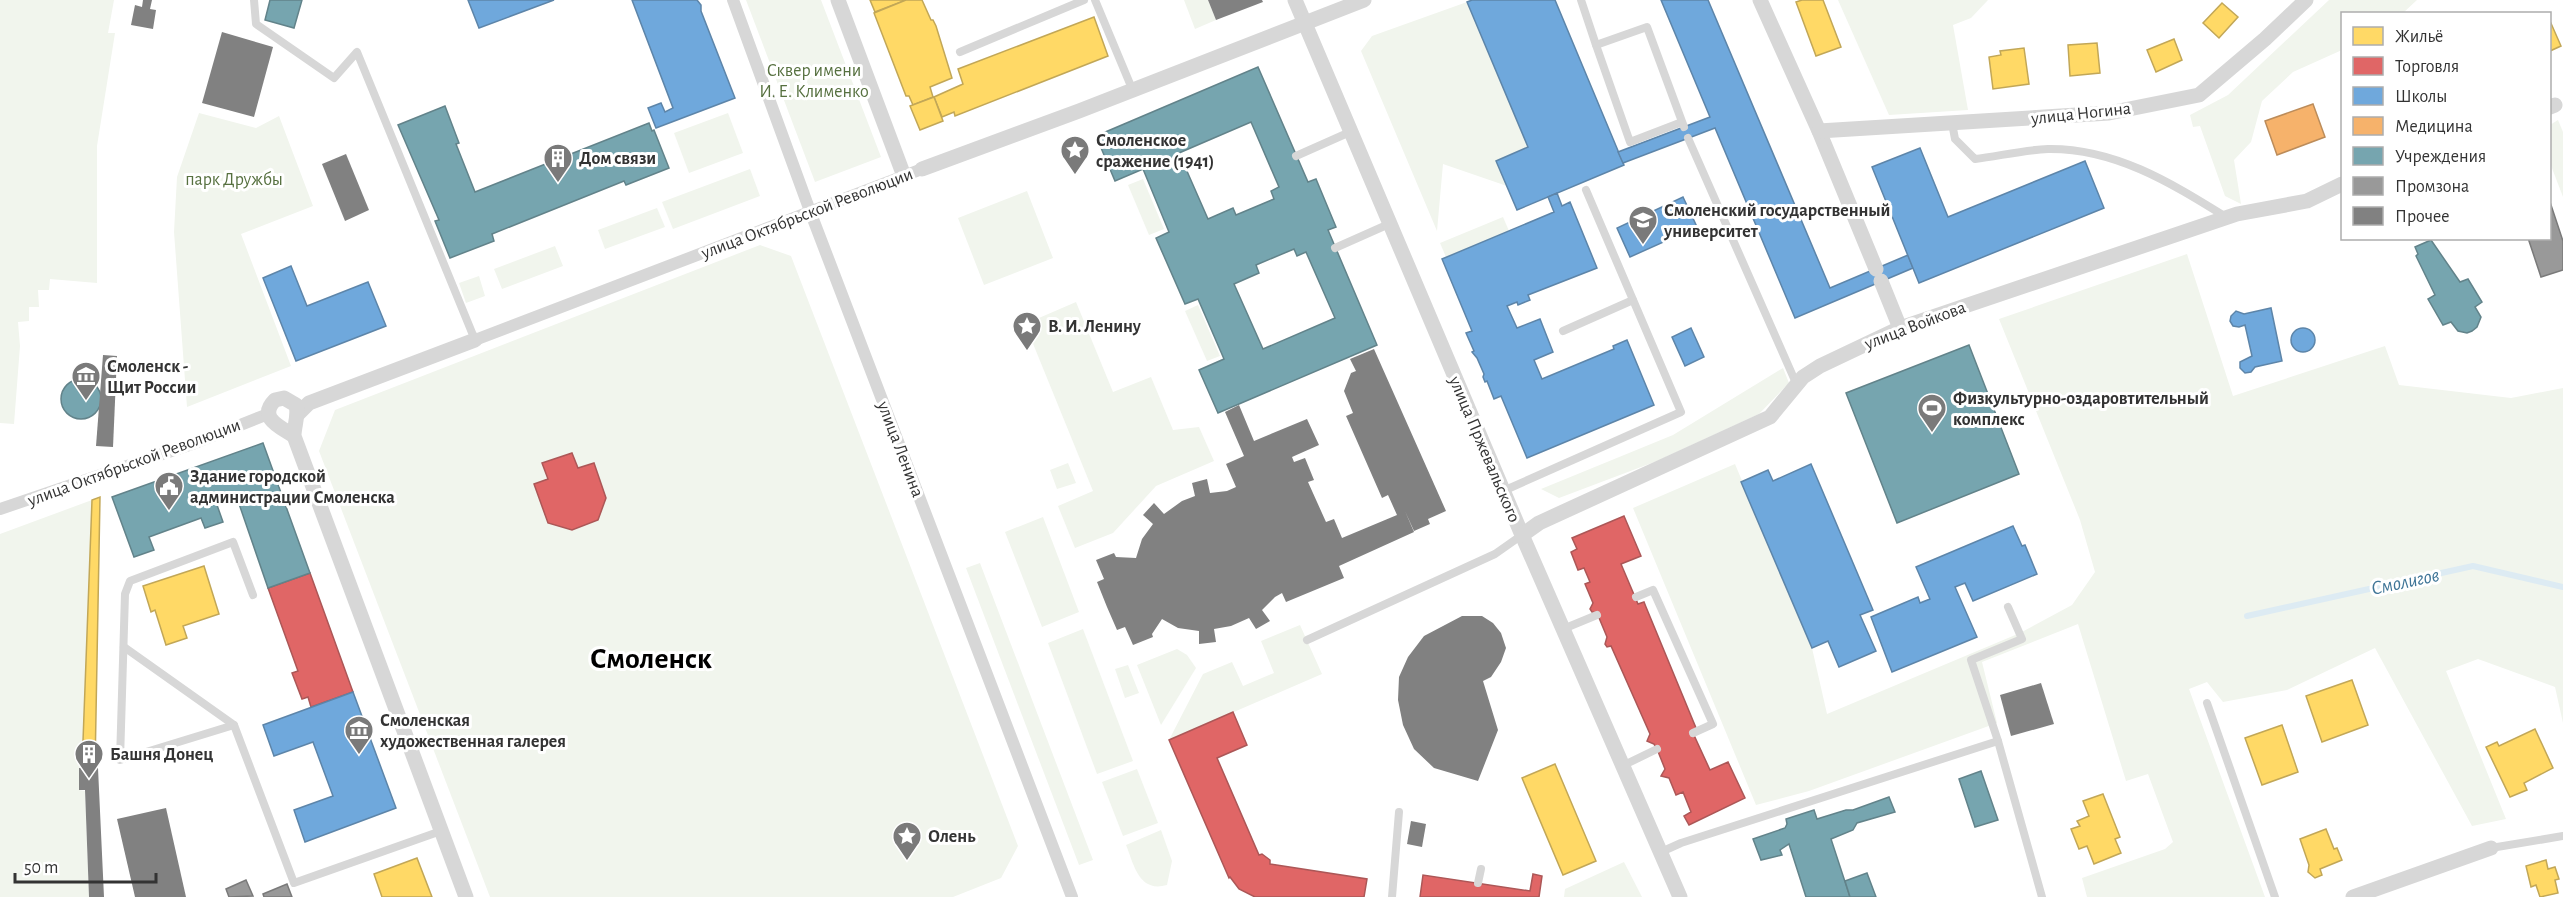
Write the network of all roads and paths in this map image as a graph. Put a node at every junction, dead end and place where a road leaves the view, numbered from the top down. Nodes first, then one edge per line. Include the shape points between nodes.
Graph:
1 (254, 0) edge
2 (733, 0) edge
3 (838, 0) edge
4 (1084, 0) edge
5 (1095, 0) edge
6 (1295, 0) edge
7 (1364, 0) edge
8 (1581, 0) edge
9 (1760, 0) edge
10 (2306, 0) edge
11 (1305, 25) junction
12 (1596, 45) junction
13 (960, 52) dead end
14 (1132, 91) junction
15 (1952, 123) junction
16 (1819, 131) junction
17 (1350, 132) junction
18 (1688, 138) dead end
19 (1296, 156) dead end
20 (922, 169) joint
21 (904, 176) junction
22 (2341, 184) edge
23 (1586, 190) dead end
24 (810, 211) junction
25 (2226, 217) junction
26 (1389, 224) junction
27 (1335, 248) dead end
28 (1633, 300) junction
29 (1900, 327) junction
30 (1563, 331) dead end
31 (475, 340) junction
32 (1796, 383) junction
33 (295, 408) junction
34 (268, 414) junction
35 (294, 436) junction
36 (1503, 490) junction
37 (0, 509) edge
38 (1522, 536) junction
39 (253, 595) dead end
40 (1636, 597) dead end
41 (2008, 607) dead end
42 (1597, 615) dead end
43 (1563, 629) junction
44 (1307, 640) dead end
45 (124, 646) junction
46 (2207, 703) dead end
47 (234, 725) junction
48 (1693, 733) dead end
49 (1998, 741) junction
50 (1657, 750) dead end
51 (1624, 765) junction
52 (1399, 812) dead end
53 (441, 831) junction
54 (2563, 836) edge
55 (2491, 848) joint
56 (1661, 852) junction
57 (1481, 868) dead end
58 (1478, 883) dead end
59 (466, 897) edge
60 (1072, 897) edge
61 (1392, 897) edge
62 (1680, 897) edge
63 (2042, 897) edge
64 (2275, 897) edge
65 (2353, 897) edge

1 - 31 lane via 256,24 334,78 357,52
2 - 24 street, улица Ленина
3 - 21 street
4 - 13 lane
5 - 14 lane
6 - 11 street, улица Пржевальского
7 - 11 street
8 - 12 lane
9 - 16 street
10 - 15 street, улица Ногина via 2199,95 2109,113
11 - 14 street, улица Октябрьской Революции
11 - 17 street, улица Пржевальского
12 - 12 lane via 1630,142 1683,124 1647,27
14 - 20 street, улица Октябрьской Революции
15 - 16 street, улица Ногина
15 - 25 lane via 1954,139 1975,159 2048,149 2104,155 2157,176
16 - 29 street
17 - 19 lane
17 - 26 street, улица Пржевальского
18 - 32 lane
20 - 21 street, улица Октябрьской Революции
21 - 24 street, улица Октябрьской Революции
22 - 25 street, улица Войкова via 2307,201
23 - 28 lane
24 - 31 street, улица Октябрьской Революции
24 - 60 street, улица Ленина
25 - 29 street, улица Войкова
26 - 27 lane
26 - 36 street, улица Пржевальского
28 - 30 lane
28 - 36 lane via 1681,412
29 - 32 street, улица Войкова via 1820,366
31 - 33 street, улица Октябрьской Революции
32 - 38 street, улица Войкова via 1770,417 1539,523
33 - 34 street via 284,398 275,400
33 - 35 street
34 - 35 street via 272,423
34 - 37 street, улица Октябрьской Революции
35 - 53 street
36 - 38 street, улица Пржевальского
38 - 43 street, улица Пржевальского
38 - 44 lane via 1496,554
39 - 45 lane via 233,542 130,581 125,594
40 - 48 lane via 1653,590 1713,724
41 - 49 lane via 2022,639 1971,660
42 - 43 lane
43 - 51 street, улица Пржевальского
45 - 47 lane
45 - 47 lane via 120,760
46 - 64 lane
47 - 53 lane via 294,883
49 - 56 lane
49 - 63 lane
50 - 51 lane
51 - 56 street, улица Пржевальского
52 - 61 lane
53 - 59 street
54 - 55 lane
55 - 65 street
56 - 62 street, улица Пржевальского
57 - 58 lane

